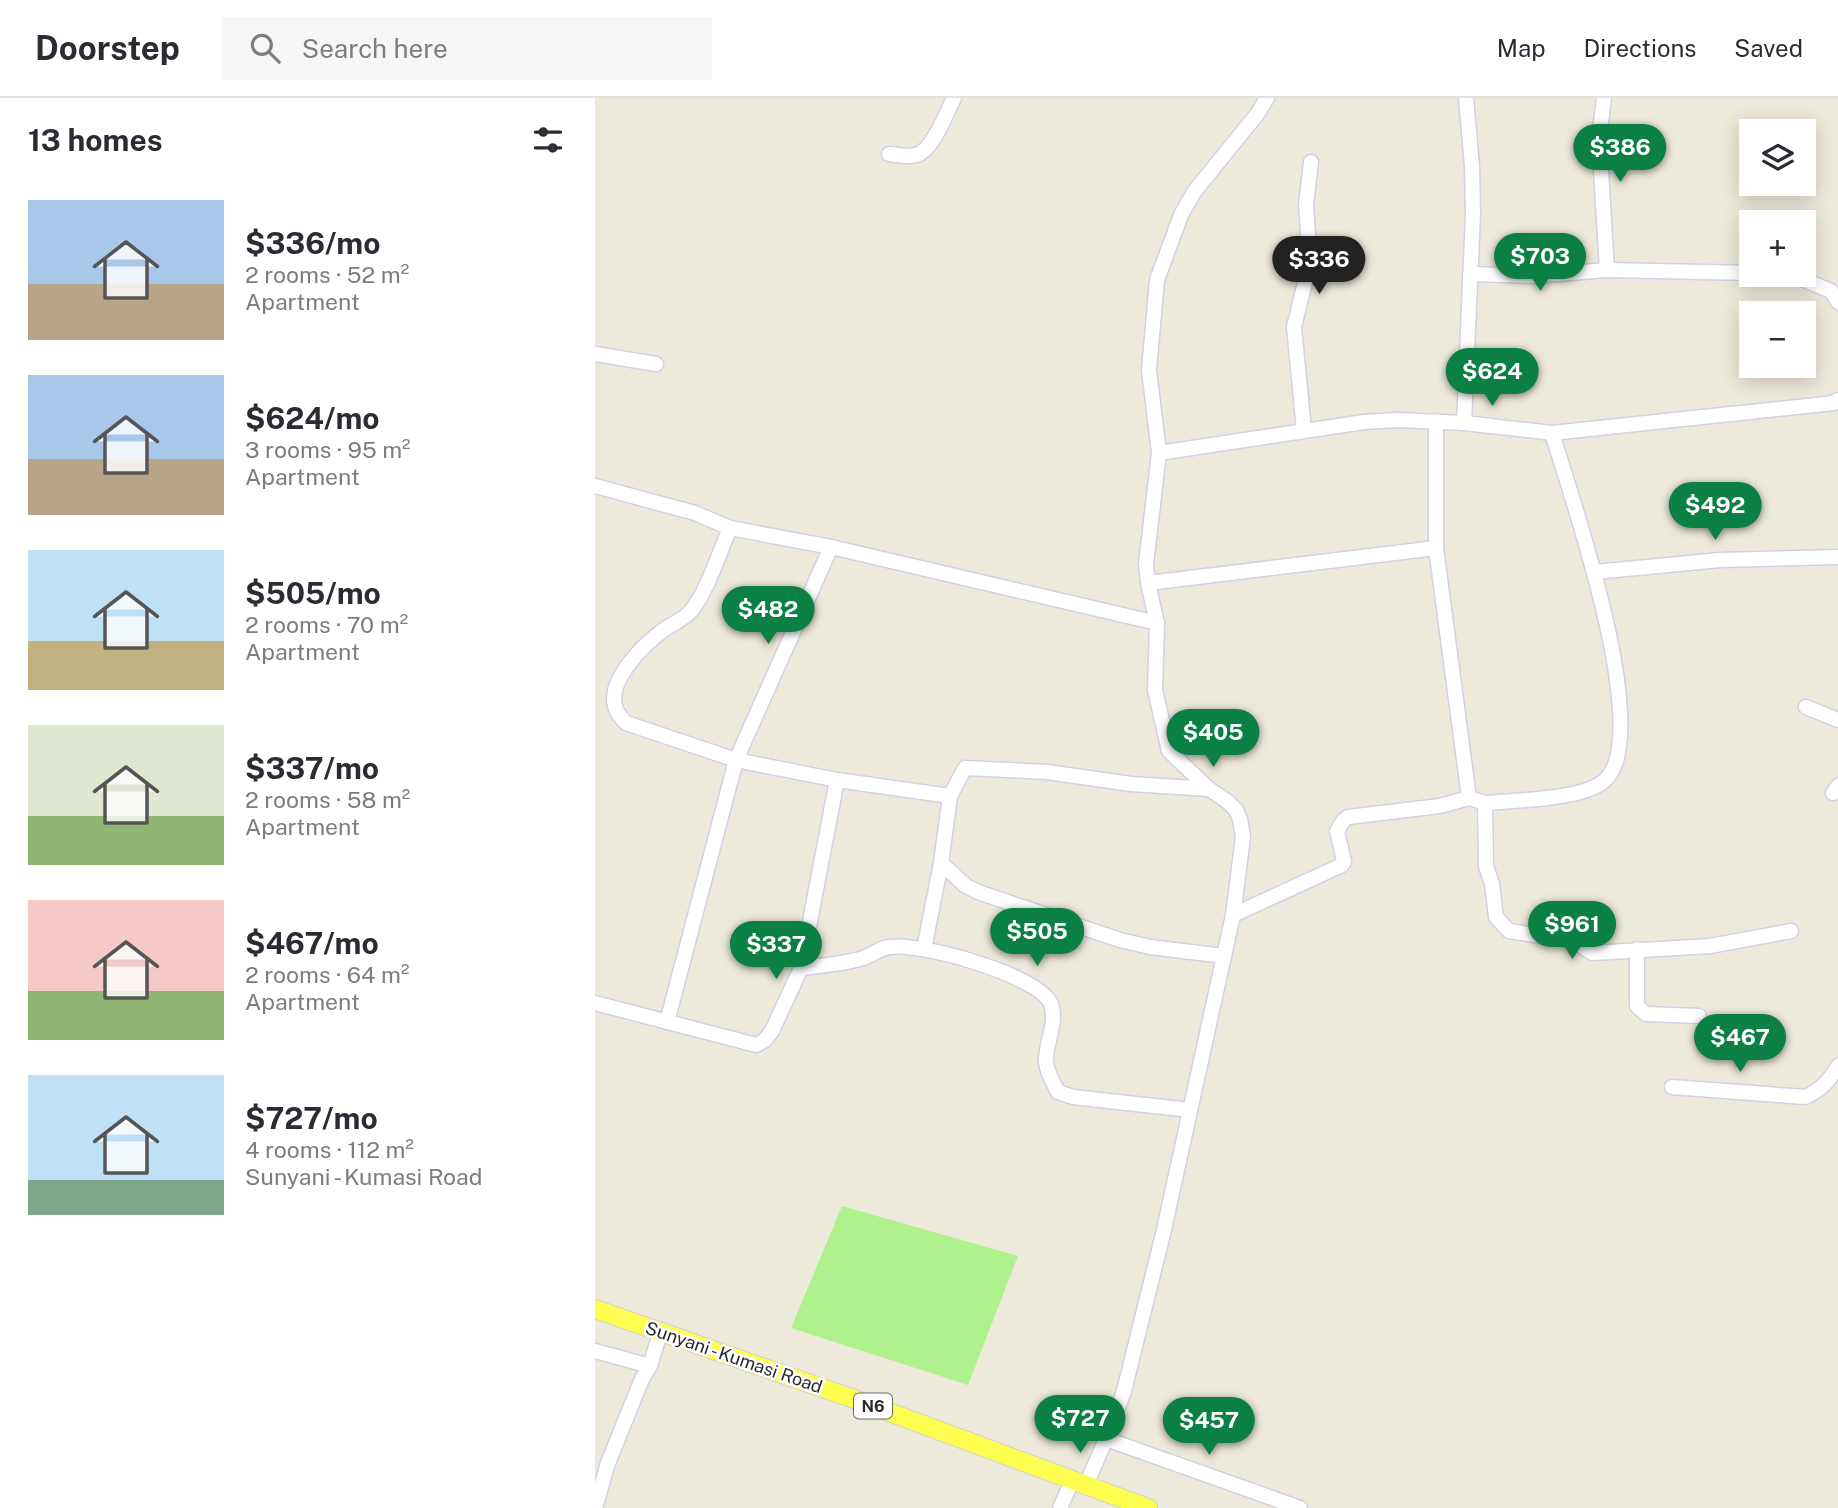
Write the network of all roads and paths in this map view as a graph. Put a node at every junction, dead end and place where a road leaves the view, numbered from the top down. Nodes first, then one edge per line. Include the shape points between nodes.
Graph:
1 (954, 98) edge
2 (1267, 98) edge
3 (1466, 98) edge
4 (1604, 98) edge
5 (889, 154) dead end
6 (1311, 162) dead end
7 (1608, 270) junction
8 (1739, 273) edge
9 (1470, 274) junction
10 (1816, 285) edge
11 (1838, 302) edge
12 (595, 354) edge
13 (656, 364) dead end
14 (1838, 400) edge
15 (1436, 421) junction
16 (1464, 423) junction
17 (1304, 430) junction
18 (1552, 433) junction
19 (1159, 453) junction
20 (595, 486) edge
21 (730, 528) junction
22 (831, 547) junction
23 (1436, 548) junction
24 (1838, 556) edge
25 (1595, 572) junction
26 (1148, 583) junction
27 (1157, 623) junction
28 (1806, 707) dead end
29 (1838, 720) edge
30 (736, 760) junction
31 (837, 780) junction
32 (1209, 789) junction
33 (950, 796) junction
34 (1469, 798) junction
35 (1485, 803) junction
36 (940, 863) junction
37 (1233, 915) junction
38 (1791, 931) dead end
39 (924, 949) junction
40 (1637, 949) junction
41 (1224, 956) junction
42 (801, 968) junction
43 (595, 1003) edge
44 (1699, 1016) dead end
45 (667, 1022) junction
46 (1838, 1066) edge
47 (1672, 1087) dead end
48 (1190, 1110) junction
49 (595, 1309) edge
50 (661, 1330) junction
51 (595, 1351) edge
52 (650, 1366) junction
53 (1106, 1439) junction
54 (601, 1461) edge
55 (1079, 1483) junction
56 (595, 1508) edge
57 (1060, 1508) edge
58 (1149, 1508) edge
59 (1300, 1508) edge

1 - 5 street via 923,152
2 - 19 street via 1194,192 1161,266 1149,370
3 - 9 street via 1472,166
4 - 7 street via 1599,138
6 - 17 street via 1306,205 1310,262 1294,327
7 - 8 street
7 - 9 street via 1533,276
9 - 16 street
10 - 11 street via 1831,292
12 - 13 street
14 - 18 street
15 - 16 street
15 - 17 street via 1397,419
15 - 23 street
16 - 18 street
17 - 19 street
18 - 25 street
19 - 26 street via 1146,564
20 - 21 street via 695,513
21 - 22 street
21 - 30 street via 695,606 628,664 613,697 615,709 627,723
22 - 27 street
22 - 30 street
23 - 26 street
23 - 34 street
24 - 25 street via 1720,559
25 - 35 street via 1621,699 1620,756 1615,770 1585,793
26 - 27 street
27 - 32 street via 1155,690 1169,751
28 - 29 street
30 - 31 street
30 - 45 street
31 - 33 street
31 - 42 street
32 - 33 street via 968,767
32 - 37 street via 1227,801 1240,819 1243,837
33 - 36 street
34 - 35 street
34 - 37 street via 1348,817 1338,831 1342,865
35 - 40 street via 1486,866 1501,924 1509,931 1574,941 1592,953
36 - 39 street
36 - 41 street via 978,892 1121,940
37 - 41 street
38 - 40 street via 1710,946
39 - 42 street via 889,947 860,959
39 - 48 street via 988,966 1046,996 1054,1017 1046,1060 1058,1091 1073,1097
40 - 44 street via 1640,1011
41 - 48 street
42 - 45 street via 772,1031 756,1045
43 - 45 street
46 - 47 street via 1828,1083 1805,1097
48 - 53 street via 1133,1353
49 - 50 main road, Sunyani - Kumasi Road / N6
50 - 52 street
50 - 55 main road, Sunyani - Kumasi Road / N6
51 - 52 street
52 - 54 street
53 - 55 street
53 - 59 street
54 - 56 street
55 - 57 street
55 - 58 main road, Sunyani - Kumasi Road / N6

